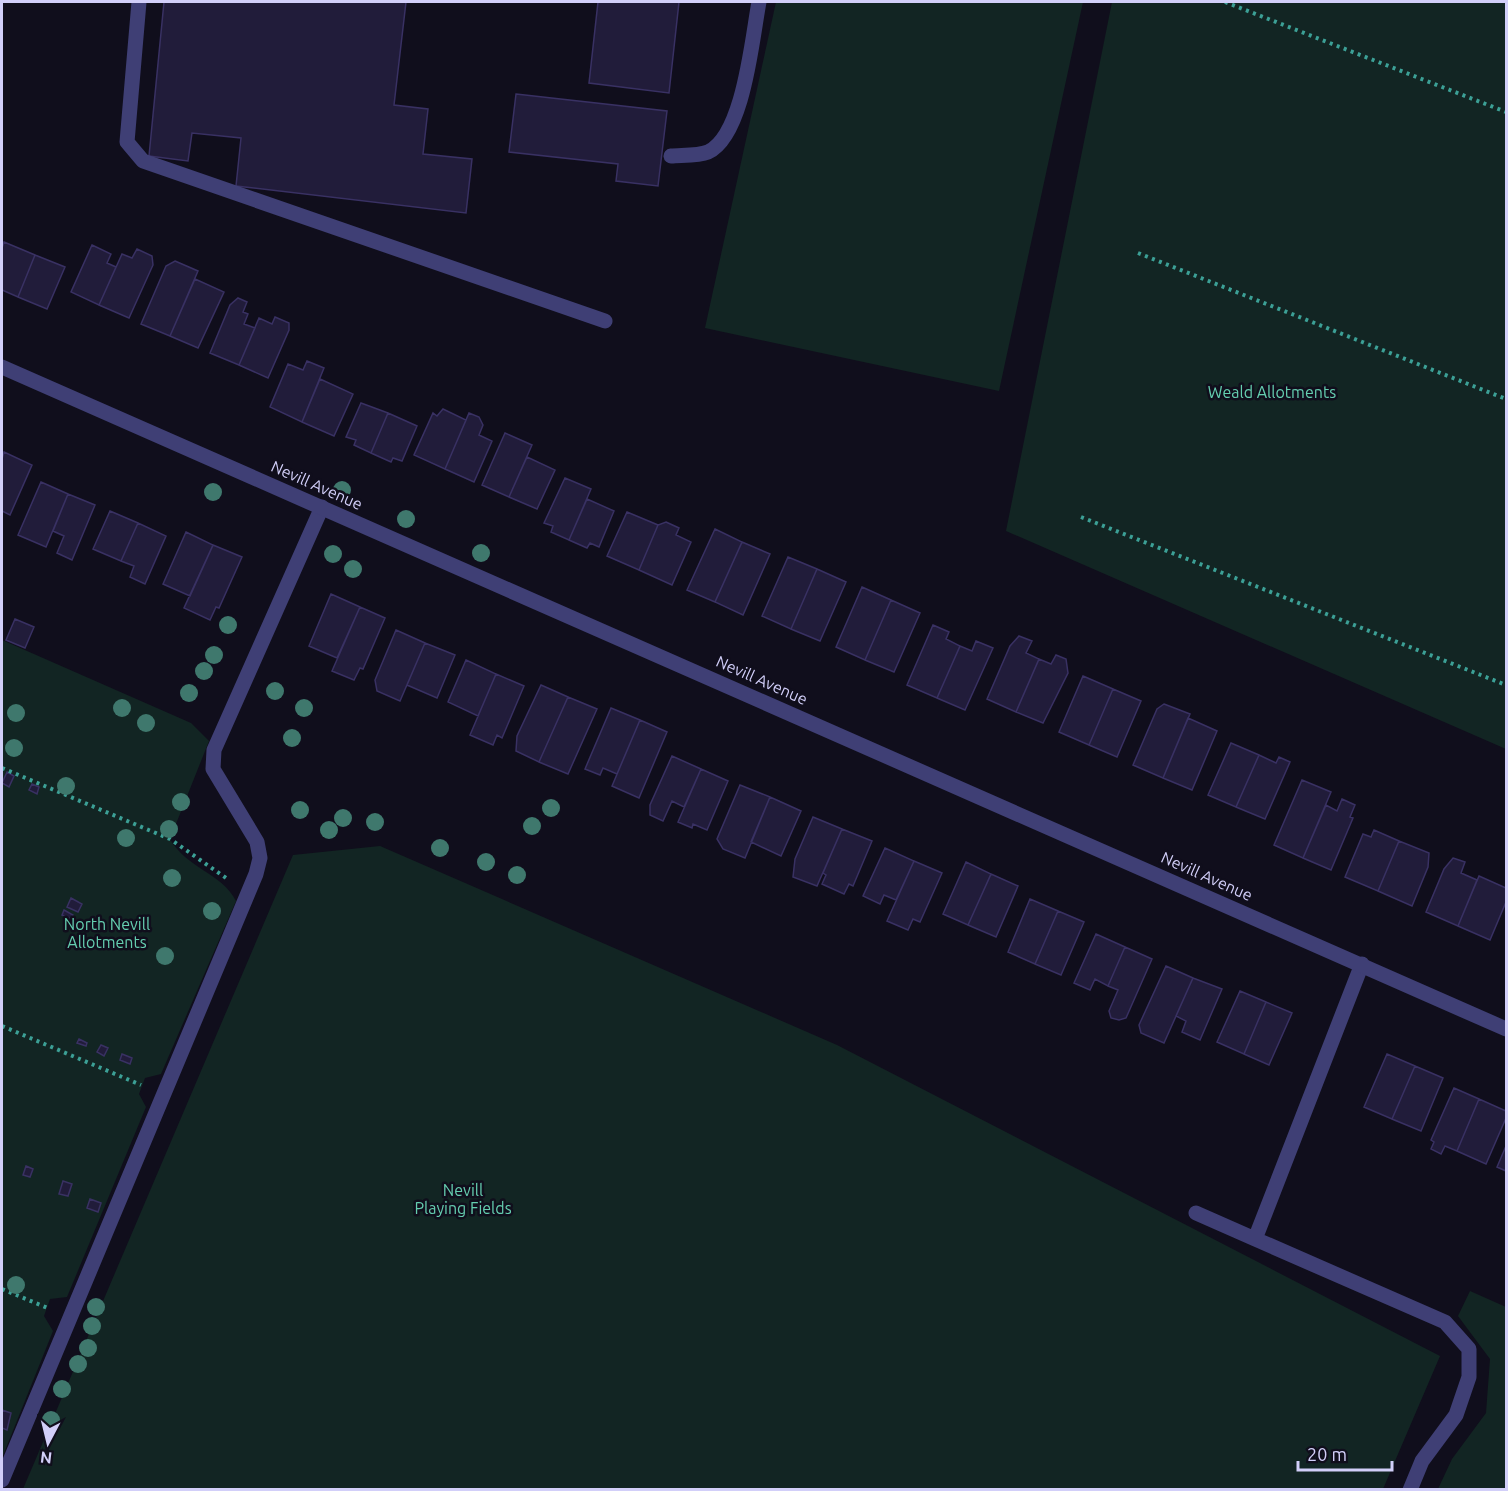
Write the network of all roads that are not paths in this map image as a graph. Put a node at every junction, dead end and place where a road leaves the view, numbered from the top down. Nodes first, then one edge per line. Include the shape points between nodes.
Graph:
1 (139, 2) edge
2 (759, 2) edge
3 (671, 156) dead end
4 (605, 321) dead end
5 (2, 367) edge
6 (322, 507) junction
7 (1362, 964) junction
8 (1506, 1029) edge
9 (1196, 1213) dead end
10 (1255, 1239) junction
11 (2, 1480) edge
12 (1410, 1490) edge

1 - 4 street via 127,142 143,161
2 - 3 street via 732,128 708,152
5 - 6 street, Nevill Avenue
6 - 7 street, Nevill Avenue
6 - 11 street via 214,750 213,769 257,842 260,858 256,874
7 - 8 street, Nevill Avenue
7 - 10 street
9 - 10 street
10 - 12 street via 1445,1322 1469,1349 1469,1377 1456,1415 1422,1461

